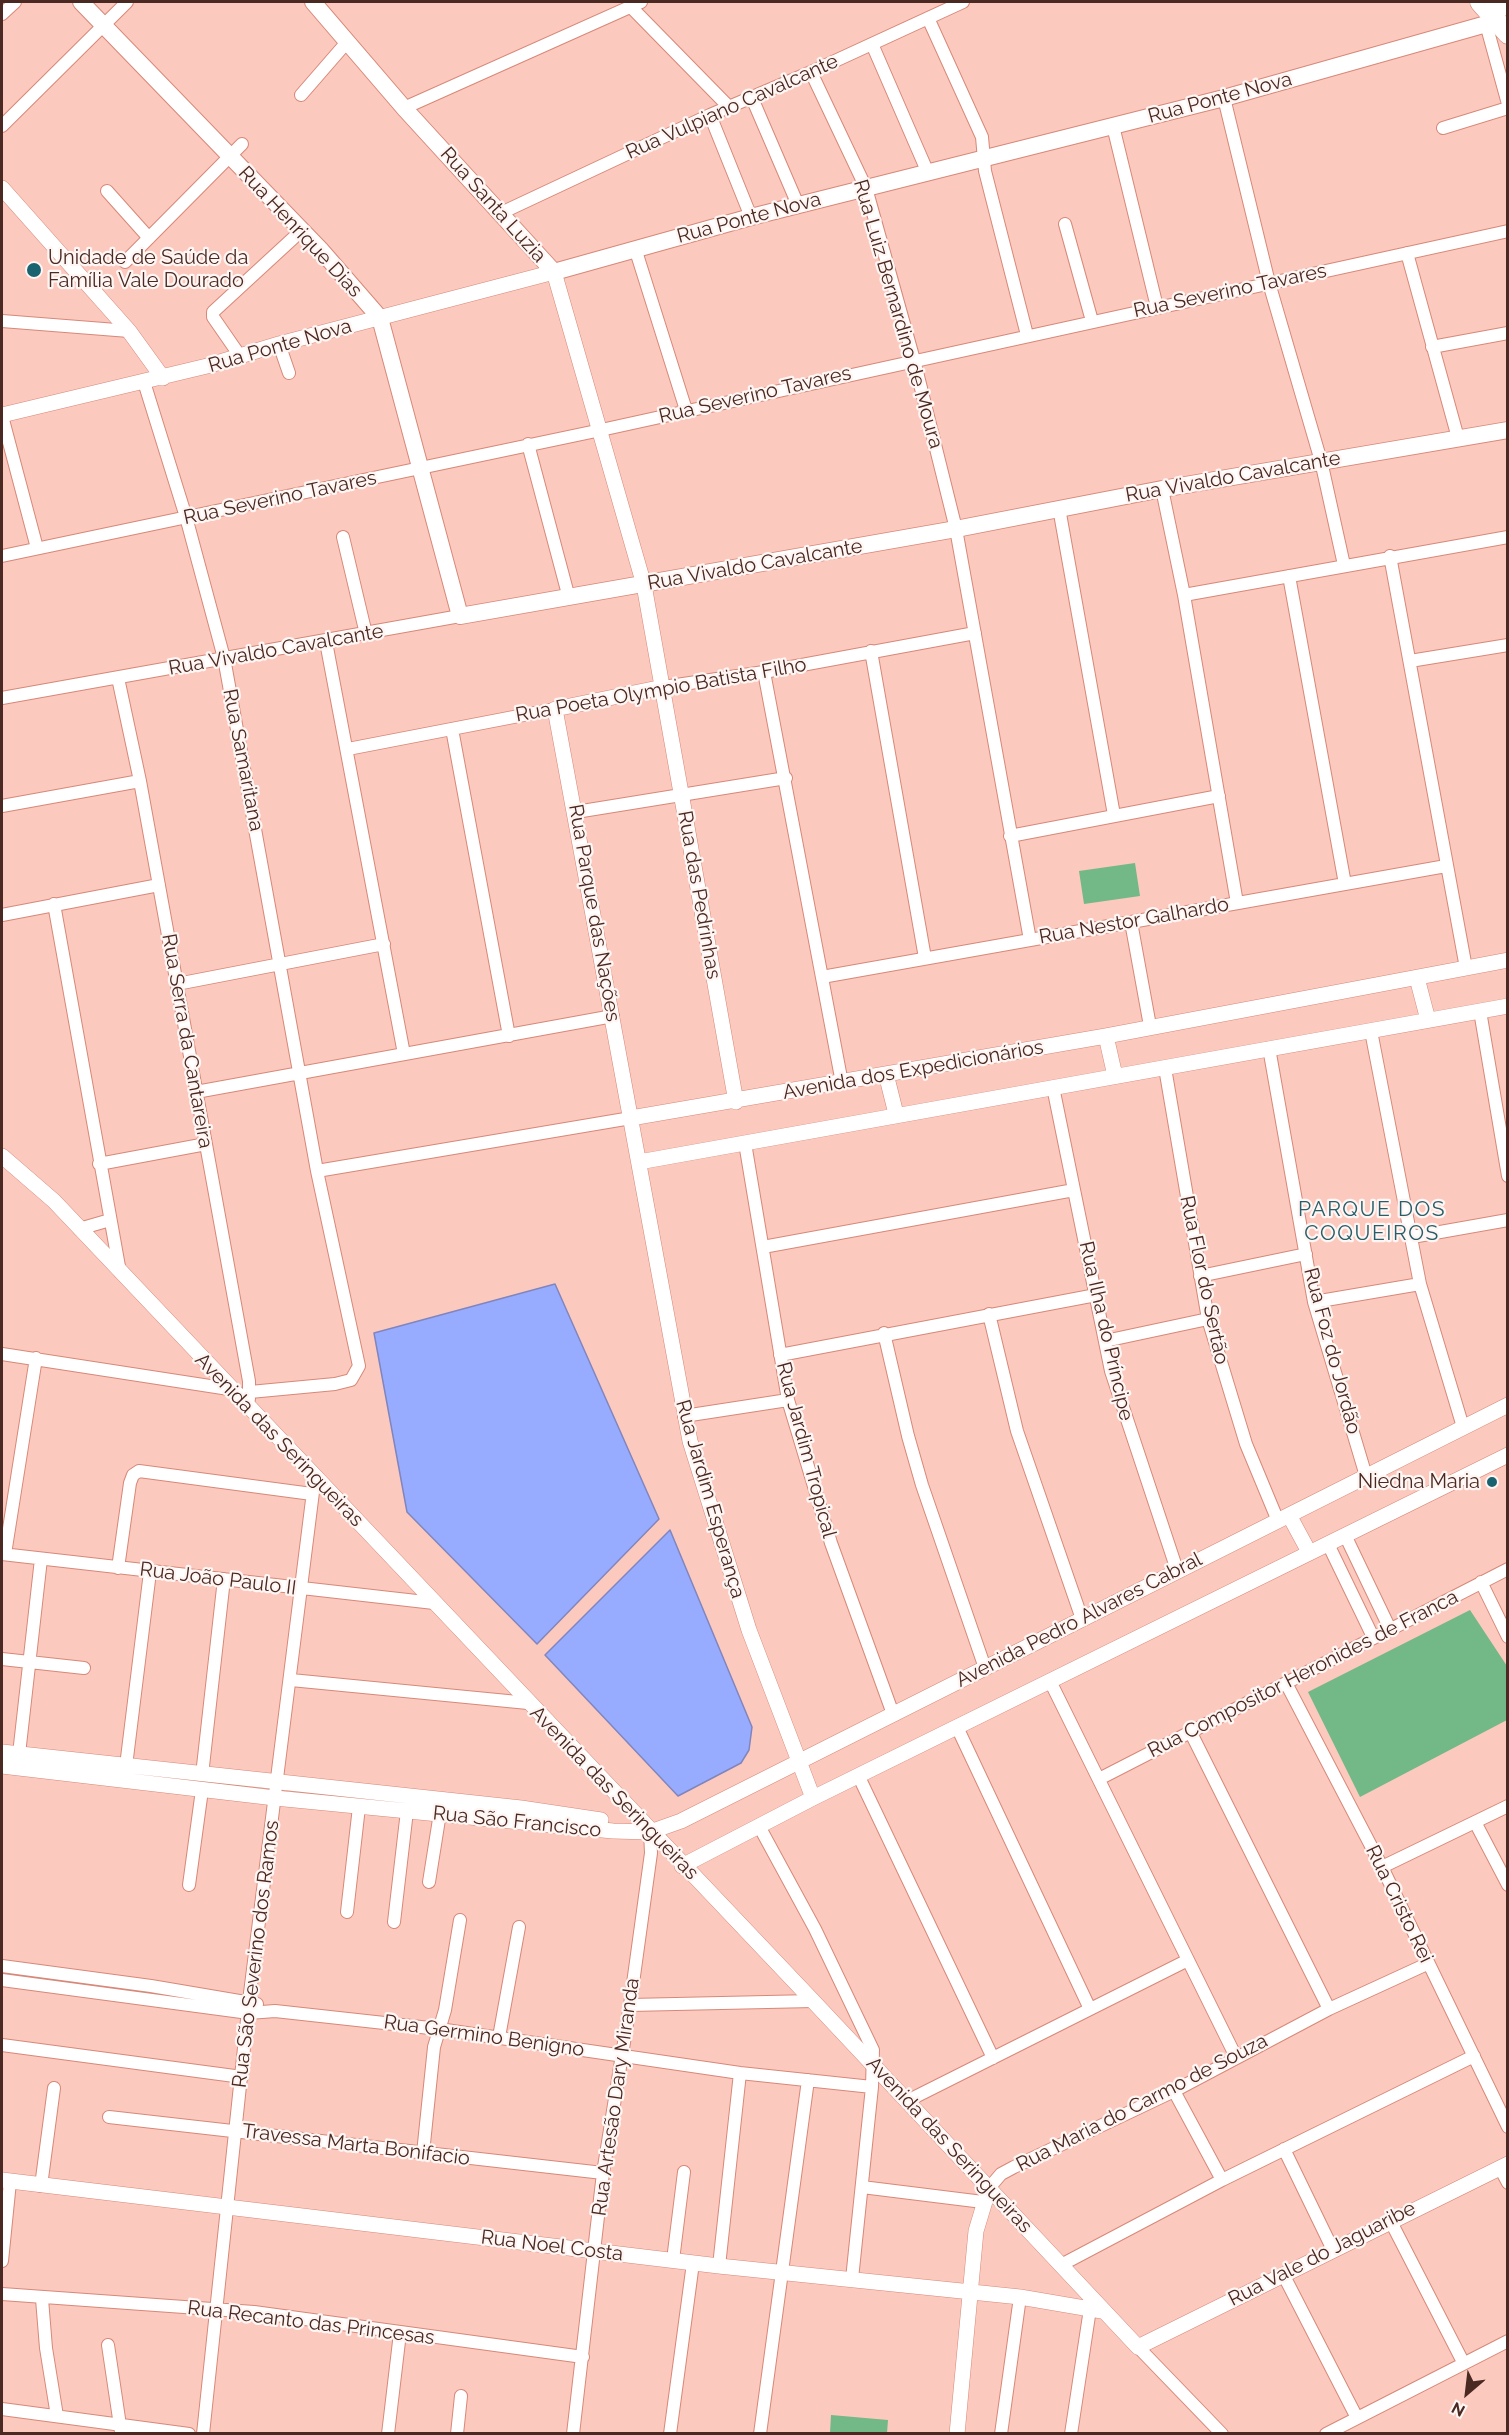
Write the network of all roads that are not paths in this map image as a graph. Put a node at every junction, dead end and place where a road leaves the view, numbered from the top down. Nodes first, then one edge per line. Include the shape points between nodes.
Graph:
1 (15, 2) edge
2 (81, 2) edge
3 (127, 2) edge
4 (313, 2) edge
5 (963, 2) edge
6 (1480, 2) edge
7 (1503, 2) edge
8 (635, 4) edge
9 (941, 6) edge
10 (2, 15) edge
11 (928, 18) junction
12 (1499, 21) edge
13 (104, 26) junction
14 (347, 42) junction
15 (872, 44) junction
16 (811, 72) junction
17 (301, 95) dead end
18 (752, 98) junction
19 (1224, 98) junction
20 (1508, 104) edge
21 (729, 107) junction
22 (404, 108) junction
23 (1508, 108) edge
24 (710, 115) junction
25 (2, 126) edge
26 (1113, 126) junction
27 (1443, 128) dead end
28 (235, 150) junction
29 (984, 159) junction
30 (928, 173) junction
31 (2, 188) edge
32 (866, 188) junction
33 (107, 191) dead end
34 (798, 205) junction
35 (501, 213) junction
36 (751, 216) junction
37 (1065, 224) dead end
38 (302, 230) junction
39 (1508, 231) edge
40 (149, 238) junction
41 (635, 248) junction
42 (1407, 253) junction
43 (125, 262) dead end
44 (554, 272) junction
45 (1269, 283) junction
46 (1158, 307) junction
47 (380, 318) junction
48 (2, 321) edge
49 (1092, 321) junction
50 (129, 331) junction
51 (1508, 333) edge
52 (1027, 335) junction
53 (279, 344) junction
54 (1432, 347) junction
55 (240, 356) junction
56 (914, 360) junction
57 (288, 374) dead end
58 (163, 378) junction
59 (144, 382) junction
60 (686, 410) junction
61 (2, 415) edge
62 (601, 430) junction
63 (1508, 430) edge
64 (1458, 438) junction
65 (528, 444) junction
66 (1321, 461) junction
67 (420, 468) junction
68 (1162, 489) junction
69 (1059, 508) junction
70 (186, 517) junction
71 (956, 529) junction
72 (343, 537) dead end
73 (1508, 537) edge
74 (37, 548) junction
75 (2, 556) edge
76 (1390, 556) junction
77 (1344, 565) junction
78 (1288, 576) junction
79 (644, 585) junction
80 (1184, 595) junction
81 (569, 598) junction
82 (460, 616) junction
83 (975, 633) junction
84 (366, 634) junction
85 (326, 642) junction
86 (1508, 645) edge
87 (871, 651) junction
88 (224, 658) junction
89 (1410, 661) junction
90 (764, 672) junction
91 (118, 678) junction
92 (663, 687) junction
93 (2, 698) edge
94 (555, 709) junction
95 (452, 729) junction
96 (348, 749) junction
97 (786, 778) junction
98 (140, 781) junction
99 (681, 795) junction
100 (1219, 796) junction
101 (2, 806) edge
102 (576, 812) junction
103 (1114, 815) junction
104 (1010, 836) junction
105 (1446, 866) junction
106 (1345, 884) junction
107 (159, 885) junction
108 (1237, 903) junction
109 (54, 904) junction
110 (2, 915) edge
111 (1131, 922) junction
112 (1030, 940) junction
113 (384, 944) junction
114 (925, 958) junction
115 (1508, 960) edge
116 (281, 964) junction
117 (1466, 968) junction
118 (822, 977) junction
119 (1417, 978) junction
120 (177, 984) junction
121 (1508, 1006) edge
122 (1480, 1011) junction
123 (613, 1016) junction
124 (1428, 1020) junction
125 (1150, 1026) junction
126 (1371, 1031) junction
127 (509, 1036) junction
128 (1106, 1036) junction
129 (1269, 1048) junction
130 (404, 1054) junction
131 (1165, 1068) junction
132 (300, 1074) junction
133 (886, 1074) junction
134 (1115, 1076) junction
135 (842, 1083) junction
136 (1053, 1087) junction
137 (196, 1092) junction
138 (736, 1102) junction
139 (896, 1114) junction
140 (631, 1118) junction
141 (745, 1143) junction
142 (206, 1144) junction
143 (2, 1156) edge
144 (639, 1162) junction
145 (99, 1164) junction
146 (317, 1172) junction
147 (1507, 1172) edge
148 (1074, 1190) junction
149 (110, 1220) junction
150 (1508, 1220) edge
151 (79, 1229) junction
152 (1412, 1237) junction
153 (763, 1247) junction
154 (1306, 1254) junction
155 (120, 1274) junction
156 (1200, 1276) junction
157 (1420, 1284) junction
158 (1096, 1295) junction
159 (1314, 1302) junction
160 (989, 1314) junction
161 (1208, 1319) junction
162 (884, 1333) junction
163 (1105, 1341) junction
164 (2, 1354) edge
165 (780, 1355) junction
166 (36, 1358) junction
167 (230, 1389) junction
168 (249, 1399) junction
169 (788, 1400) junction
170 (1508, 1405) edge
171 (684, 1416) junction
172 (1463, 1427) junction
173 (1508, 1455) edge
174 (315, 1476) junction
175 (1366, 1476) junction
176 (312, 1494) junction
177 (1283, 1518) junction
178 (1345, 1535) junction
179 (1328, 1544) junction
180 (1309, 1552) junction
181 (3, 1554) edge
182 (41, 1559) junction
183 (118, 1568) junction
184 (1508, 1569) edge
185 (1177, 1570) junction
186 (150, 1572) junction
187 (224, 1579) junction
188 (1481, 1582) junction
189 (300, 1589) junction
190 (434, 1603) junction
191 (1082, 1619) junction
192 (1390, 1629) junction
193 (1508, 1637) edge
194 (1373, 1638) junction
195 (2, 1659) edge
196 (28, 1662) junction
197 (84, 1668) dead end
198 (985, 1668) junction
199 (291, 1680) junction
200 (1050, 1681) junction
201 (1286, 1683) junction
202 (528, 1703) junction
203 (893, 1714) junction
204 (957, 1727) junction
205 (1190, 1731) junction
206 (2, 1752) edge
207 (20, 1754) junction
208 (797, 1762) junction
209 (2, 1766) edge
210 (126, 1766) junction
211 (859, 1777) junction
212 (1100, 1779) junction
213 (202, 1783) junction
214 (276, 1791) junction
215 (813, 1798) junction
216 (1508, 1806) edge
217 (359, 1807) junction
218 (407, 1811) junction
219 (440, 1813) junction
220 (1475, 1822) junction
221 (759, 1826) junction
222 (650, 1832) junction
223 (682, 1866) junction
224 (1382, 1867) junction
225 (429, 1882) dead end
226 (189, 1885) dead end
227 (1508, 1885) edge
228 (348, 1912) dead end
229 (460, 1920) dead end
230 (394, 1922) dead end
231 (519, 1927) dead end
232 (1188, 1960) junction
233 (1427, 1964) junction
234 (2, 1966) edge
235 (2, 1980) edge
236 (813, 2001) junction
237 (630, 2004) junction
238 (249, 2007) junction
239 (1090, 2009) junction
240 (1329, 2009) junction
241 (439, 2029) junction
242 (499, 2037) junction
243 (2, 2045) edge
244 (622, 2055) junction
245 (1474, 2056) junction
246 (1236, 2057) junction
247 (993, 2058) junction
248 (874, 2065) junction
249 (740, 2073) junction
250 (242, 2077) junction
251 (808, 2079) junction
252 (872, 2086) junction
253 (54, 2088) dead end
254 (1174, 2091) junction
255 (907, 2101) junction
256 (109, 2117) dead end
257 (1508, 2127) edge
258 (236, 2131) junction
259 (1284, 2149) junction
260 (423, 2153) junction
261 (1504, 2166) edge
262 (684, 2172) dead end
263 (603, 2173) junction
264 (1222, 2180) junction
265 (6, 2181) edge
266 (1508, 2184) edge
267 (41, 2186) junction
268 (862, 2187) junction
269 (986, 2195) junction
270 (229, 2208) junction
271 (1390, 2220) junction
272 (1332, 2250) junction
273 (594, 2251) junction
274 (673, 2260) junction
275 (2, 2261) edge
276 (693, 2263) junction
277 (1061, 2265) junction
278 (719, 2266) junction
279 (783, 2272) junction
280 (1283, 2274) junction
281 (852, 2279) junction
282 (972, 2292) junction
283 (2, 2294) edge
284 (1020, 2297) junction
285 (42, 2299) junction
286 (219, 2309) junction
287 (1096, 2310) junction
288 (400, 2333) junction
289 (1508, 2341) edge
290 (108, 2345) dead end
291 (1138, 2347) junction
292 (583, 2357) junction
293 (1463, 2362) junction
294 (461, 2396) dead end
295 (2, 2409) edge
296 (57, 2416) junction
297 (1356, 2416) junction
298 (121, 2430) edge
299 (189, 2433) edge
300 (203, 2433) edge
301 (388, 2433) edge
302 (457, 2433) edge
303 (573, 2433) edge
304 (670, 2433) edge
305 (760, 2433) edge
306 (957, 2433) edge
307 (1001, 2433) edge
308 (1071, 2433) edge
309 (1220, 2433) edge
310 (1326, 2433) edge

1 - 10 street
2 - 13 main road, Rua Henrique Dias
3 - 13 street
4 - 14 main road, Rua Santa Luzia
5 - 9 street, Rua Vulpiano Cavalcante
6 - 12 highway
7 - 12 highway
8 - 21 street
8 - 22 street
9 - 11 street, Rua Vulpiano Cavalcante
11 - 15 street, Rua Vulpiano Cavalcante
11 - 29 street via 982,137
12 - 19 main road, Rua Ponte Nova
12 - 20 street
13 - 25 street
13 - 28 main road, Rua Henrique Dias
14 - 17 street
14 - 22 main road, Rua Santa Luzia
15 - 16 street, Rua Vulpiano Cavalcante
15 - 30 street
16 - 18 street, Rua Vulpiano Cavalcante
16 - 32 street, Rua Luiz Bernardino de Moura
18 - 21 street, Rua Vulpiano Cavalcante
18 - 34 street
19 - 26 main road, Rua Ponte Nova
19 - 45 street
21 - 24 street, Rua Vulpiano Cavalcante
22 - 35 main road, Rua Santa Luzia
23 - 27 street
24 - 35 street, Rua Vulpiano Cavalcante
24 - 36 street
26 - 29 main road, Rua Ponte Nova
26 - 46 street
28 - 38 main road, Rua Henrique Dias
28 - 40 street
29 - 30 main road, Rua Ponte Nova
29 - 52 street
30 - 32 main road, Rua Ponte Nova
31 - 50 street
32 - 34 main road, Rua Ponte Nova
32 - 56 street, Rua Luiz Bernardino de Moura
33 - 40 street
34 - 36 main road, Rua Ponte Nova
35 - 44 main road, Rua Santa Luzia
36 - 41 main road, Rua Ponte Nova
37 - 49 street
38 - 47 main road, Rua Henrique Dias
38 - 55 street via 213,312
39 - 42 street, Rua Severino Tavares
40 - 43 street
41 - 44 main road, Rua Ponte Nova
41 - 60 street
42 - 45 street, Rua Severino Tavares
42 - 54 street
44 - 47 street, Rua Ponte Nova
44 - 62 street, Rua Santa Luzia
45 - 46 street, Rua Severino Tavares
45 - 66 street
46 - 49 street, Rua Severino Tavares
47 - 53 street, Rua Ponte Nova
47 - 67 main road, Rua Henrique Dias
48 - 50 street
49 - 52 street, Rua Severino Tavares
50 - 58 street
51 - 54 street
52 - 56 street, Rua Severino Tavares
53 - 55 street, Rua Ponte Nova
53 - 57 street
54 - 64 street
55 - 58 street, Rua Ponte Nova
56 - 60 street, Rua Severino Tavares
56 - 71 street, Rua Luiz Bernardino de Moura
58 - 59 street, Rua Ponte Nova
59 - 61 street, Rua Ponte Nova
59 - 70 street, Rua Samaritana
60 - 62 street, Rua Severino Tavares
61 - 74 street
62 - 65 street, Rua Severino Tavares
62 - 79 street, Rua Santa Luzia
63 - 64 main road, Rua Vivaldo Cavalcante
64 - 66 main road, Rua Vivaldo Cavalcante
65 - 67 street, Rua Severino Tavares
65 - 81 street
66 - 68 main road, Rua Vivaldo Cavalcante
66 - 77 street
67 - 70 street, Rua Severino Tavares
67 - 82 main road, Rua Henrique Dias
68 - 69 main road, Rua Vivaldo Cavalcante
68 - 80 street
69 - 71 main road, Rua Vivaldo Cavalcante
69 - 103 street
70 - 74 street, Rua Severino Tavares
70 - 88 street, Rua Samaritana
71 - 79 main road, Rua Vivaldo Cavalcante
71 - 83 street, Rua Luiz Bernardino de Moura
72 - 84 street
73 - 76 street
74 - 75 street, Rua Severino Tavares
76 - 77 street
76 - 89 street
77 - 78 street
78 - 80 street
78 - 106 street
79 - 81 main road, Rua Vivaldo Cavalcante
79 - 92 street, Rua das Pedrinhas
80 - 100 street
81 - 82 main road, Rua Vivaldo Cavalcante
82 - 84 street, Rua Vivaldo Cavalcante
83 - 87 street, Rua Poeta Olympio Batista Filho
83 - 104 street, Rua Luiz Bernardino de Moura
84 - 85 street, Rua Vivaldo Cavalcante
85 - 88 street, Rua Vivaldo Cavalcante
85 - 96 street
86 - 89 street
87 - 90 street, Rua Poeta Olympio Batista Filho
87 - 114 street
88 - 91 street, Rua Vivaldo Cavalcante
88 - 116 street, Rua Samaritana
89 - 105 street
90 - 92 street, Rua Poeta Olympio Batista Filho
90 - 97 street
91 - 93 street, Rua Vivaldo Cavalcante
91 - 98 street, Rua Serra da Cantareira
92 - 94 street, Rua Poeta Olympio Batista Filho
92 - 99 street, Rua das Pedrinhas
94 - 95 street, Rua Poeta Olympio Batista Filho
94 - 102 street, Rua Parque das Nações
95 - 96 street, Rua Poeta Olympio Batista Filho
95 - 127 street
96 - 113 street
97 - 99 street
97 - 118 street
98 - 101 street
98 - 107 street, Rua Serra da Cantareira
99 - 102 street
99 - 138 street, Rua das Pedrinhas
100 - 103 street
100 - 108 street
102 - 123 street, Rua Parque das Nações
103 - 104 street
104 - 112 street, Rua Luiz Bernardino de Moura
105 - 106 street, Rua Nestor Galhardo
105 - 117 street
106 - 108 street, Rua Nestor Galhardo
107 - 109 street
107 - 120 street, Rua Serra da Cantareira
108 - 111 street, Rua Nestor Galhardo
109 - 110 street
109 - 145 street
111 - 112 street, Rua Nestor Galhardo
111 - 125 street
112 - 114 street, Rua Nestor Galhardo
113 - 116 street
113 - 130 street
114 - 118 street, Rua Nestor Galhardo
115 - 117 street, Avenida dos Expedicionários
116 - 120 street
116 - 132 street, Rua Samaritana
117 - 119 street, Avenida dos Expedicionários
118 - 135 street
119 - 124 street
119 - 125 street, Avenida dos Expedicionários
120 - 137 street, Rua Serra da Cantareira
121 - 122 street, Avenida dos Expedicionários
122 - 124 street, Avenida dos Expedicionários
122 - 147 street
123 - 127 street
123 - 140 street, Rua Parque das Nações
124 - 126 street, Avenida dos Expedicionários
125 - 128 street, Avenida dos Expedicionários
126 - 129 street, Avenida dos Expedicionários
126 - 152 street
127 - 130 street
128 - 133 street, Avenida dos Expedicionários
128 - 134 street
129 - 131 street, Avenida dos Expedicionários
129 - 154 street, Rua Foz do Jordão
130 - 132 street
131 - 134 street, Avenida dos Expedicionários
131 - 156 street, Rua Flor do Sertão
132 - 137 street
132 - 146 street, Rua Samaritana
133 - 135 street, Avenida dos Expedicionários
133 - 139 street
134 - 136 street, Avenida dos Expedicionários
135 - 138 street, Avenida dos Expedicionários
136 - 139 street, Avenida dos Expedicionários
136 - 148 street, Rua Ilha do Príncipe
137 - 142 street, Rua Serra da Cantareira
138 - 140 street, Avenida dos Expedicionários
139 - 141 street, Avenida dos Expedicionários
140 - 144 street, Rua Jardim Esperança
140 - 146 street, Avenida dos Expedicionários
141 - 144 street, Avenida dos Expedicionários
141 - 153 street, Rua Jardim Tropical
142 - 145 street
142 - 168 street, Rua Serra da Cantareira
143 - 151 street, Avenida das Seringueiras
144 - 171 street, Rua Jardim Esperança
145 - 149 street
146 - 168 street, Rua Samaritana via 359,1366 354,1377 335,1384
148 - 153 street
148 - 158 street, Rua Ilha do Príncipe
149 - 151 street
149 - 155 street
150 - 152 street
151 - 155 street, Avenida das Seringueiras
152 - 157 street
153 - 165 street, Rua Jardim Tropical
154 - 156 street
154 - 159 street, Rua Foz do Jordão
155 - 167 street, Avenida das Seringueiras
156 - 161 street, Rua Flor do Sertão
157 - 159 street
157 - 172 street
158 - 160 street
158 - 163 street, Rua Ilha do Príncipe
159 - 175 street, Rua Foz do Jordão
160 - 162 street
160 - 191 street via 1017,1431
161 - 163 street
161 - 177 street, Rua Flor do Sertão via 1246,1444
162 - 165 street
162 - 198 street via 922,1485
163 - 185 street, Rua Ilha do Príncipe via 1127,1423
164 - 166 street
165 - 169 street, Rua Jardim Tropical
166 - 167 street
166 - 181 street
167 - 168 street, Avenida das Seringueiras
168 - 174 street, Avenida das Seringueiras
169 - 171 street
169 - 203 street, Rua Jardim Tropical via 831,1543
170 - 172 street, Avenida Pedro Alvares Cabral
171 - 208 street, Rua Jardim Esperança via 717,1534
172 - 175 street, Avenida Pedro Alvares Cabral
173 - 178 street, Avenida Pedro Alvares Cabral
174 - 176 street, Rua São Severino dos Ramos
174 - 190 street, Avenida das Seringueiras
175 - 177 street, Avenida Pedro Alvares Cabral
176 - 183 street via 139,1471 133,1475
176 - 189 street, Rua São Severino dos Ramos
177 - 180 street
177 - 185 street, Avenida Pedro Alvares Cabral
178 - 179 street, Avenida Pedro Alvares Cabral
178 - 192 street
179 - 180 street, Avenida Pedro Alvares Cabral
179 - 194 street
180 - 200 street, Avenida Pedro Alvares Cabral
181 - 182 street, Rua João Paulo II
182 - 183 street, Rua João Paulo II
182 - 196 street
183 - 186 street, Rua João Paulo II
184 - 188 street, Rua Compositor Heronides de Franca
185 - 191 street, Avenida Pedro Alvares Cabral
186 - 187 street, Rua João Paulo II
186 - 210 street
187 - 189 street, Rua João Paulo II
187 - 213 street
188 - 192 street, Rua Compositor Heronides de Franca
188 - 193 street
189 - 190 street, Rua João Paulo II
189 - 199 street, Rua São Severino dos Ramos
190 - 202 street, Avenida das Seringueiras
191 - 198 street, Avenida Pedro Alvares Cabral
192 - 194 street, Rua Compositor Heronides de Franca
194 - 201 street, Rua Compositor Heronides de Franca
195 - 196 street
196 - 197 street
196 - 207 street
198 - 203 street, Avenida Pedro Alvares Cabral
199 - 202 street
199 - 214 street, Rua São Severino dos Ramos
200 - 204 street, Avenida Pedro Alvares Cabral
200 - 212 street
201 - 205 street, Rua Compositor Heronides de Franca
201 - 224 street, Rua Cristo Rei
202 - 222 street, Avenida das Seringueiras
203 - 208 street, Avenida Pedro Alvares Cabral
204 - 211 street, Avenida Pedro Alvares Cabral
204 - 239 street
205 - 212 street, Rua Compositor Heronides de Franca
205 - 240 street
206 - 207 street, Rua São Francisco
207 - 210 street, Rua São Francisco
208 - 215 street, Rua Jardim Esperança
208 - 222 street, Avenida Pedro Alvares Cabral via 681,1821
209 - 213 street, Rua São Francisco
210 - 213 street, Rua São Francisco
211 - 215 street, Avenida Pedro Alvares Cabral
211 - 247 street
212 - 232 street
213 - 214 street, Rua São Francisco
213 - 226 street
214 - 217 street, Rua São Francisco
214 - 222 street, Rua São Francisco via 521,1808 614,1822
214 - 238 street, Rua São Severino dos Ramos
215 - 221 street, Avenida Pedro Alvares Cabral
216 - 220 street
217 - 218 street, Rua São Francisco
217 - 228 street
218 - 219 street, Rua São Francisco
218 - 230 street
219 - 222 street, Rua São Francisco
219 - 225 street
220 - 224 street
220 - 227 street
221 - 223 street, Avenida Pedro Alvares Cabral
221 - 248 street via 860,2020 873,2050
222 - 223 street, Avenida das Seringueiras
222 - 237 street, Rua Artesão Dary Miranda via 651,1853
223 - 236 street, Avenida das Seringueiras
224 - 233 street, Rua Cristo Rei
229 - 241 street
231 - 242 street
232 - 239 street
232 - 246 street
233 - 240 street, Rua Maria do Carmo de Souza
233 - 245 street, Rua Cristo Rei
234 - 238 street, Rua Germino Benigno
235 - 238 street, Rua Germino Benigno
236 - 237 street
236 - 248 street, Avenida das Seringueiras
237 - 244 street, Rua Artesão Dary Miranda
238 - 241 street, Rua Germino Benigno
238 - 250 street, Rua São Severino dos Ramos
239 - 247 street
240 - 246 street, Rua Maria do Carmo de Souza
241 - 242 street, Rua Germino Benigno
241 - 260 street
242 - 244 street, Rua Germino Benigno
243 - 250 street
244 - 249 street, Rua Germino Benigno
244 - 263 street, Rua Artesão Dary Miranda
245 - 257 street, Rua Cristo Rei
245 - 259 street
246 - 254 street, Rua Maria do Carmo de Souza
247 - 255 street
248 - 252 street
248 - 255 street, Avenida das Seringueiras
249 - 251 street, Rua Germino Benigno
249 - 278 street
250 - 258 street, Rua São Severino dos Ramos
251 - 252 street, Rua Germino Benigno
251 - 279 street
252 - 268 street
253 - 267 street
254 - 264 street
254 - 269 street, Rua Maria do Carmo de Souza via 1001,2174
255 - 269 street, Avenida das Seringueiras
256 - 258 street, Travessa Marta Bonifacio
258 - 260 street, Travessa Marta Bonifacio
258 - 270 street, Rua São Severino dos Ramos
259 - 264 street
259 - 272 street
260 - 263 street, Travessa Marta Bonifacio
261 - 266 street
261 - 271 street, Rua Vale do Jaguaribe
262 - 274 street
263 - 273 street, Rua Artesão Dary Miranda
264 - 277 street
265 - 267 street, Rua Noel Costa
265 - 275 street
267 - 270 street, Rua Noel Costa
268 - 269 street
268 - 281 street
269 - 277 street, Avenida das Seringueiras
269 - 282 street via 976,2231
270 - 273 street, Rua Noel Costa
270 - 286 street, Rua São Severino dos Ramos
271 - 272 street, Rua Vale do Jaguaribe
271 - 293 street
272 - 280 street, Rua Vale do Jaguaribe
273 - 274 street, Rua Noel Costa
273 - 292 street, Rua Artesão Dary Miranda
274 - 276 street, Rua Noel Costa
276 - 278 street, Rua Noel Costa
276 - 304 street
277 - 287 street, Avenida das Seringueiras
278 - 279 street, Rua Noel Costa
279 - 281 street, Rua Noel Costa
279 - 305 street
280 - 291 street, Rua Vale do Jaguaribe
280 - 297 street
281 - 282 street, Rua Noel Costa
282 - 284 street, Rua Noel Costa
282 - 306 street
283 - 285 street, Rua Recanto das Princesas
284 - 287 street, Rua Noel Costa
284 - 307 street
285 - 286 street, Rua Recanto das Princesas
285 - 296 street
286 - 288 street, Rua Recanto das Princesas
286 - 300 street, Rua São Severino dos Ramos
287 - 291 street, Avenida das Seringueiras
287 - 308 street
288 - 292 street, Rua Recanto das Princesas
288 - 301 street
289 - 293 street
290 - 298 street
291 - 309 street, Avenida das Seringueiras
292 - 303 street, Rua Artesão Dary Miranda
293 - 297 street
294 - 302 street
295 - 296 street
296 - 298 street
297 - 310 street
298 - 299 street

